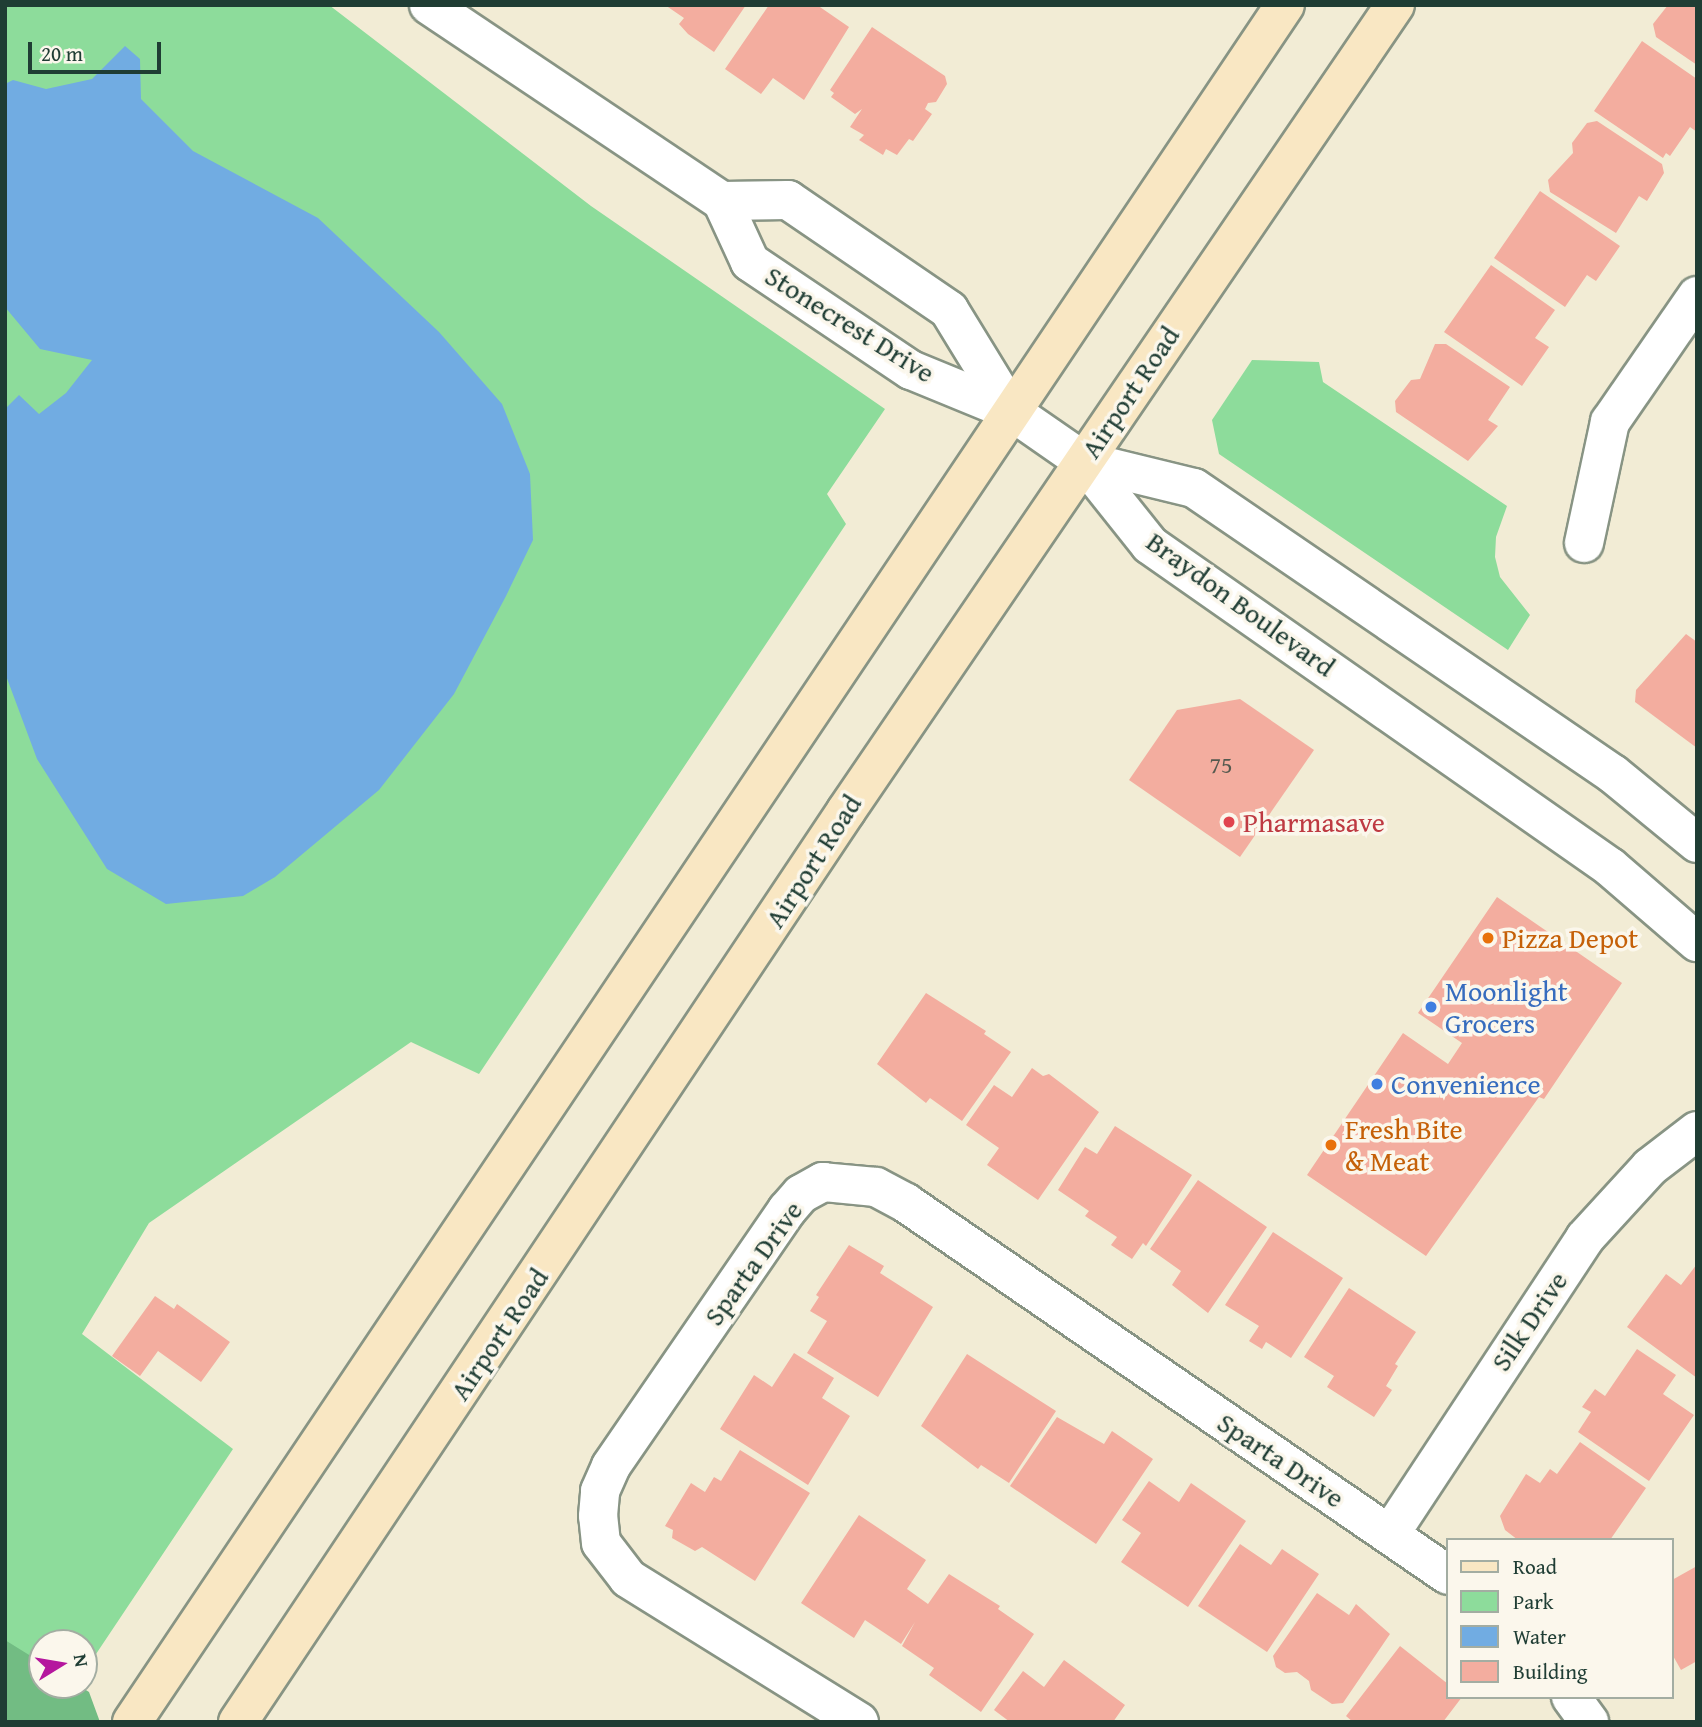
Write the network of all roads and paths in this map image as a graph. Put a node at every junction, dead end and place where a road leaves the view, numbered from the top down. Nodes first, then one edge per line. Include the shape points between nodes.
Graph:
1 (429, 5) edge
2 (1285, 5) edge
3 (1395, 5) edge
4 (722, 201) junction
5 (1697, 296) edge
6 (1011, 411) junction
7 (1083, 461) junction
8 (1584, 543) dead end
9 (1697, 843) edge
10 (1697, 942) edge
11 (1697, 1131) edge
12 (1390, 1534) junction
13 (1446, 1574) edge
14 (1572, 1699) edge
15 (132, 1722) edge
16 (237, 1722) edge
17 (859, 1722) edge
18 (1589, 1722) edge

1 - 4 street
2 - 6 main road
3 - 7 main road, Airport Road
4 - 6 street, Stonecrest Drive via 750,262 911,370
4 - 6 street, Stonecrest Drive via 788,200 949,310
5 - 8 street via 1610,422
6 - 7 street, Stonecrest Drive
6 - 15 main road
7 - 9 street via 1194,488 1530,715 1613,774
7 - 10 street, Braydon Boulevard via 1150,545 1590,852
7 - 16 main road, Airport Road
11 - 12 street, Silk Drive via 1650,1167 1585,1238
12 - 13 street, Sparta Drive
12 - 17 street, Sparta Drive via 906,1203 876,1187 823,1182 801,1194 787,1210 611,1466 600,1491 598,1516 601,1543 628,1577
14 - 18 street

